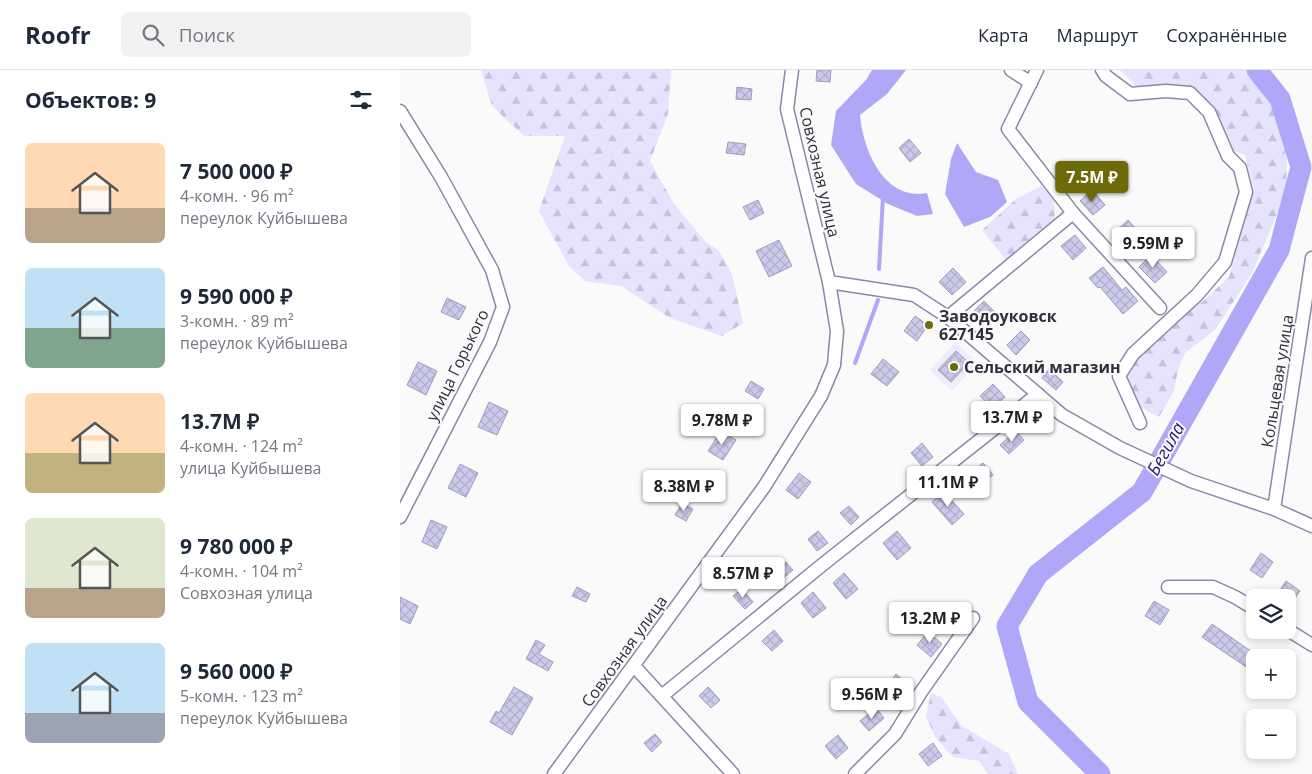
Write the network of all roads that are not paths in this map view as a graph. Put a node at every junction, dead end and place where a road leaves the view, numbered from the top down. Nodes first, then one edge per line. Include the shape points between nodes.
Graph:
1 (792, 70) edge
2 (1011, 70) edge
3 (1037, 70) edge
4 (1102, 70) edge
5 (1031, 83) junction
6 (402, 122) edge
7 (1073, 213) junction
8 (1312, 258) edge
9 (829, 282) junction
10 (1160, 308) dead end
11 (948, 317) junction
12 (1038, 394) junction
13 (1140, 423) dead end
14 (1274, 509) junction
15 (400, 517) edge
16 (1312, 526) edge
17 (1168, 587) dead end
18 (1246, 604) edge
19 (974, 618) dead end
20 (1296, 635) edge
21 (1312, 645) edge
22 (634, 666) junction
23 (663, 695) junction
24 (554, 774) edge
25 (733, 774) edge
26 (855, 774) edge

1 - 9 street, Совхозная улица via 787,109
2 - 5 street
3 - 5 street
4 - 13 street via 1130,94 1190,93 1209,112 1228,156 1240,168 1246,192 1225,262 1197,295 1133,354 1119,376
5 - 7 street via 1008,129
6 - 15 street, улица Горького via 441,177 492,270 503,307 490,342
7 - 10 street
7 - 11 street
8 - 14 street, Кольцевая улица
9 - 11 street via 914,295
9 - 22 street, Совхозная улица via 837,331 834,365 821,396 764,487
11 - 12 street
12 - 14 street via 1062,415 1130,453 1191,481
12 - 23 street
14 - 16 street
17 - 18 street via 1213,587
19 - 26 street via 895,734
20 - 21 street
22 - 23 street
22 - 24 street, Совхозная улица
23 - 25 street

